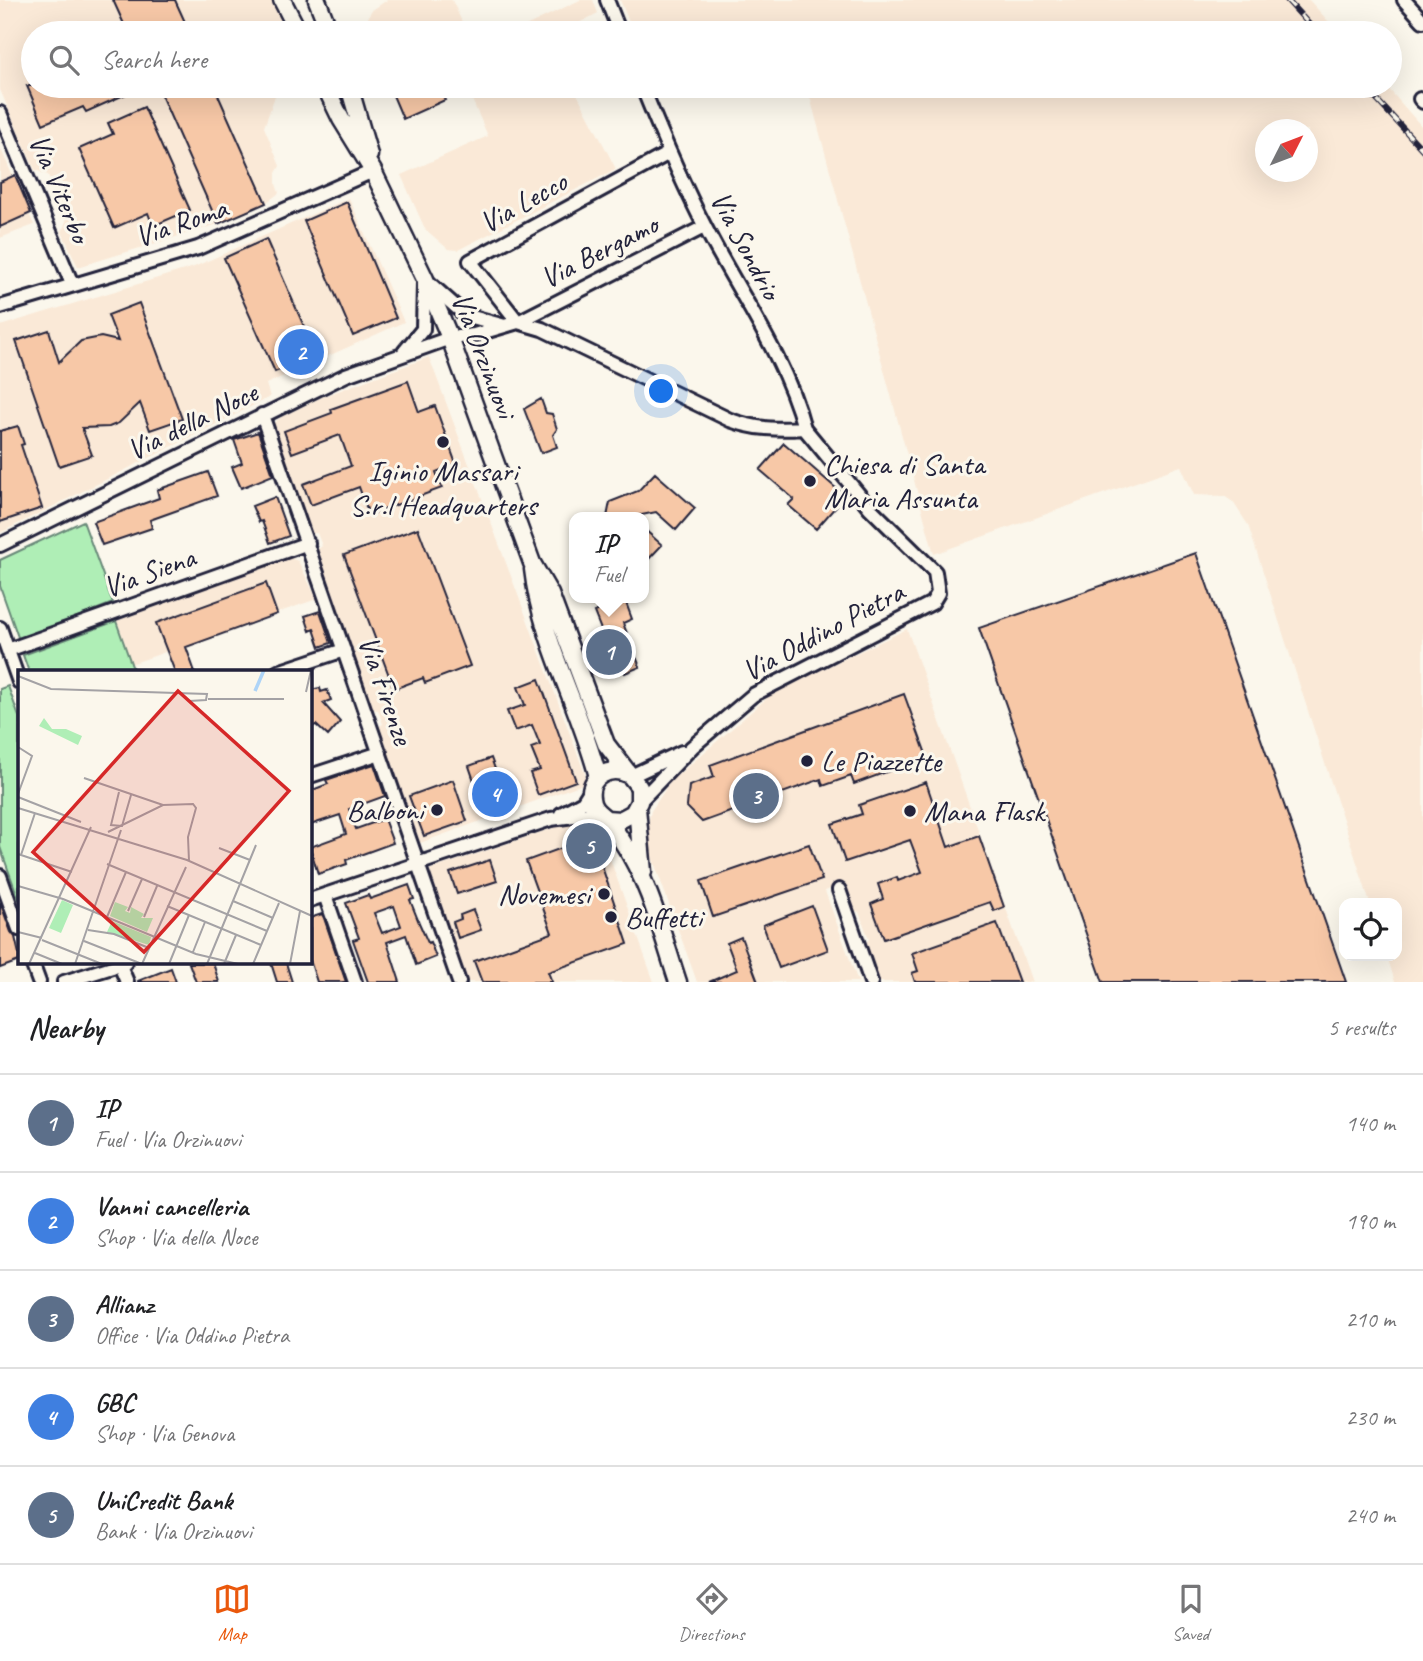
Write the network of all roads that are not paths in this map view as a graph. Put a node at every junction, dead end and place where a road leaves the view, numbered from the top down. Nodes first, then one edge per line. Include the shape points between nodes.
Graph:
1 (282, 0) edge
2 (317, 0) edge
3 (607, 0) edge
4 (1404, 0) edge
5 (293, 21) edge
6 (325, 21) edge
7 (615, 21) edge
8 (1423, 21) edge
9 (331, 98) edge
10 (352, 98) edge
11 (647, 98) edge
12 (0, 113) edge
13 (669, 153) junction
14 (373, 171) junction
15 (704, 227) junction
16 (425, 279) junction
17 (72, 284) junction
18 (0, 307) edge
19 (511, 324) junction
20 (450, 338) junction
21 (401, 354) junction
22 (262, 415) junction
23 (804, 428) junction
24 (308, 543) junction
25 (0, 545) edge
26 (532, 563) junction
27 (939, 593) joint
28 (0, 628) edge
29 (8, 650) junction
30 (344, 650) junction
31 (284, 670) edge
32 (18, 679) edge
33 (692, 747) junction
34 (380, 752) junction
35 (312, 775) edge
36 (629, 775) junction
37 (594, 784) junction
38 (638, 805) junction
39 (603, 817) junction
40 (551, 818) junction
41 (419, 863) junction
42 (0, 876) edge
43 (645, 881) junction
44 (839, 890) dead end
45 (325, 895) junction
46 (312, 899) edge
47 (18, 926) edge
48 (32, 964) edge
49 (119, 964) edge
50 (122, 964) edge
51 (39, 982) edge
52 (64, 982) edge
53 (127, 982) edge
54 (355, 982) edge
55 (459, 982) edge
56 (678, 982) edge
57 (871, 982) edge

1 - 5 main road
2 - 6 main road
3 - 7 street
4 - 8 street
9 - 14 main road, Via Orzinuovi
10 - 14 main road, Via Orzinuovi
11 - 13 street, Via Sondrio
12 - 17 street, Via Viterbo
13 - 15 street, Via Sondrio
13 - 19 street, Via Lecco via 470,261
14 - 16 main road, Via Orzinuovi
14 - 17 street, Via Roma via 198,248
15 - 19 street, Via Bergamo
15 - 23 street, Via Sondrio via 775,356
16 - 19 street via 465,315
16 - 20 main road, Via Orzinuovi
16 - 21 street via 423,328
17 - 18 street, Via Roma
19 - 20 street, Via Bergamo
19 - 23 street via 542,329 752,428
20 - 21 street, Via della Noce
20 - 26 main road, Via Orzinuovi
21 - 22 street, Via della Noce
22 - 24 street, Via Firenze
22 - 25 street, Via della Noce
23 - 27 street, Via Sondrio via 870,508 935,572
24 - 29 street, Via Siena
24 - 30 street, Via Firenze
26 - 36 main road, Via Orzinuovi via 550,594 606,744
26 - 37 main road, Via Orzinuovi via 536,599 590,750
27 - 33 street, Via Oddino Pietra via 932,603 753,695
28 - 29 street
29 - 32 street
30 - 31 street
30 - 34 street, Via Firenze
33 - 36 street
33 - 38 street, Via Oddino Pietra
34 - 35 street
34 - 41 street, Via Firenze
36 - 37 main road via 615,770
36 - 38 main road, Via Orzinuovi via 639,787
37 - 39 main road, Via Orzinuovi via 593,807
37 - 40 street via 583,802
38 - 39 main road via 625,818
38 - 43 main road, Via Orzinuovi
39 - 40 street
39 - 43 main road, Via Orzinuovi
40 - 41 street
41 - 45 street
41 - 55 street, Via Firenze
42 - 47 street
43 - 56 main road, Via Orzinuovi
44 - 57 street
45 - 46 street
45 - 54 street
48 - 51 street
49 - 52 street
50 - 53 street

